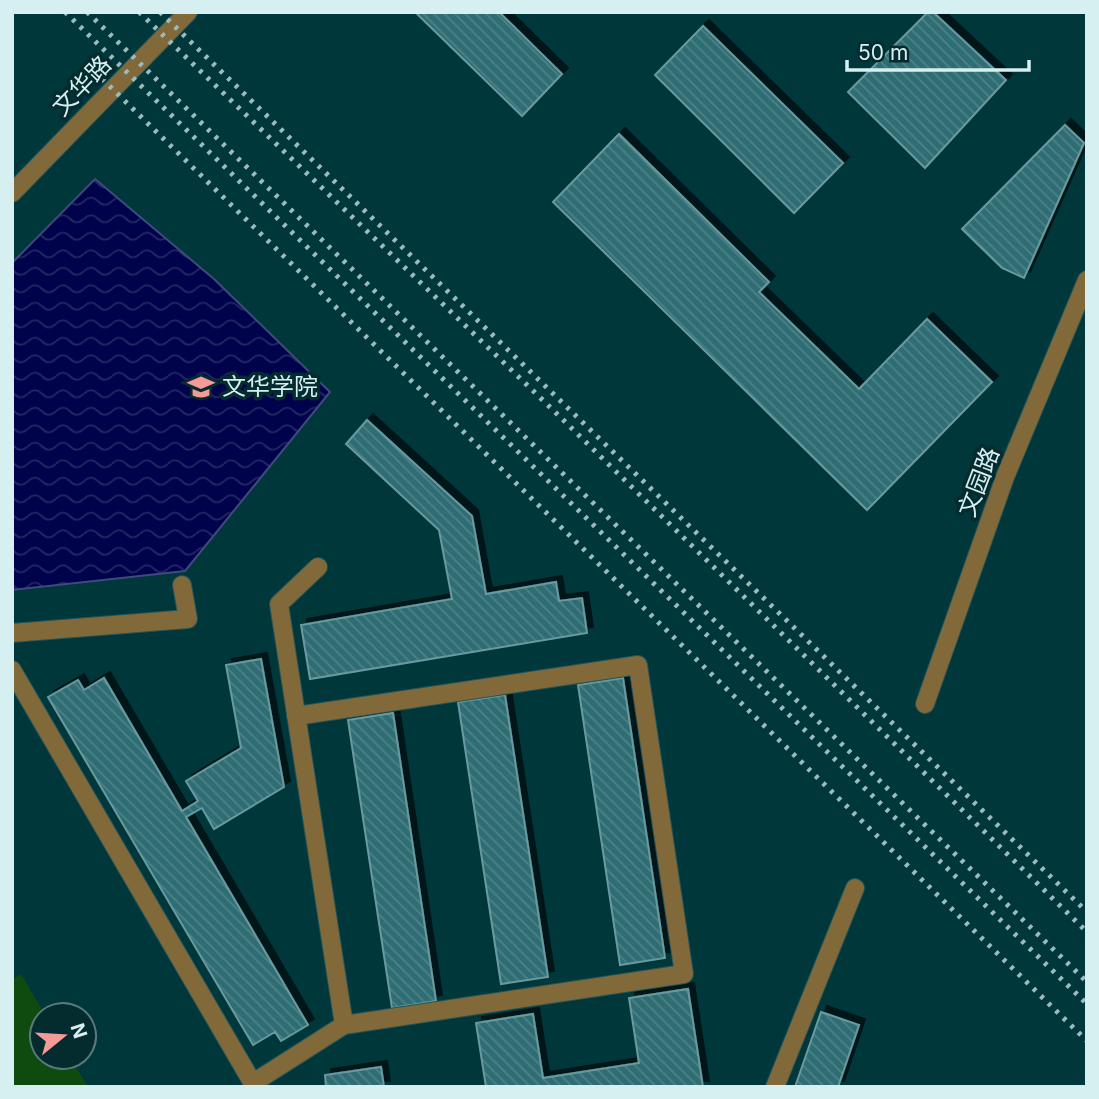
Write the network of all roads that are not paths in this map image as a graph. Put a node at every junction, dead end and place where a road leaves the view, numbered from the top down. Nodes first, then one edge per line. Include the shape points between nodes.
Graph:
1 (188, 12) edge
2 (12, 193) edge
3 (1087, 280) edge
4 (318, 567) dead end
5 (182, 584) dead end
6 (12, 633) edge
7 (12, 670) edge
8 (925, 704) dead end
9 (296, 716) junction
10 (855, 888) dead end
11 (344, 1025) junction
12 (254, 1085) edge
13 (775, 1087) edge

1 - 2 street, 文华路
3 - 8 street, 文园路 via 1005,477
4 - 9 street via 279,604
5 - 6 street via 188,619
7 - 12 street
9 - 11 street
9 - 11 street via 638,665 684,974
10 - 13 street
11 - 12 street

